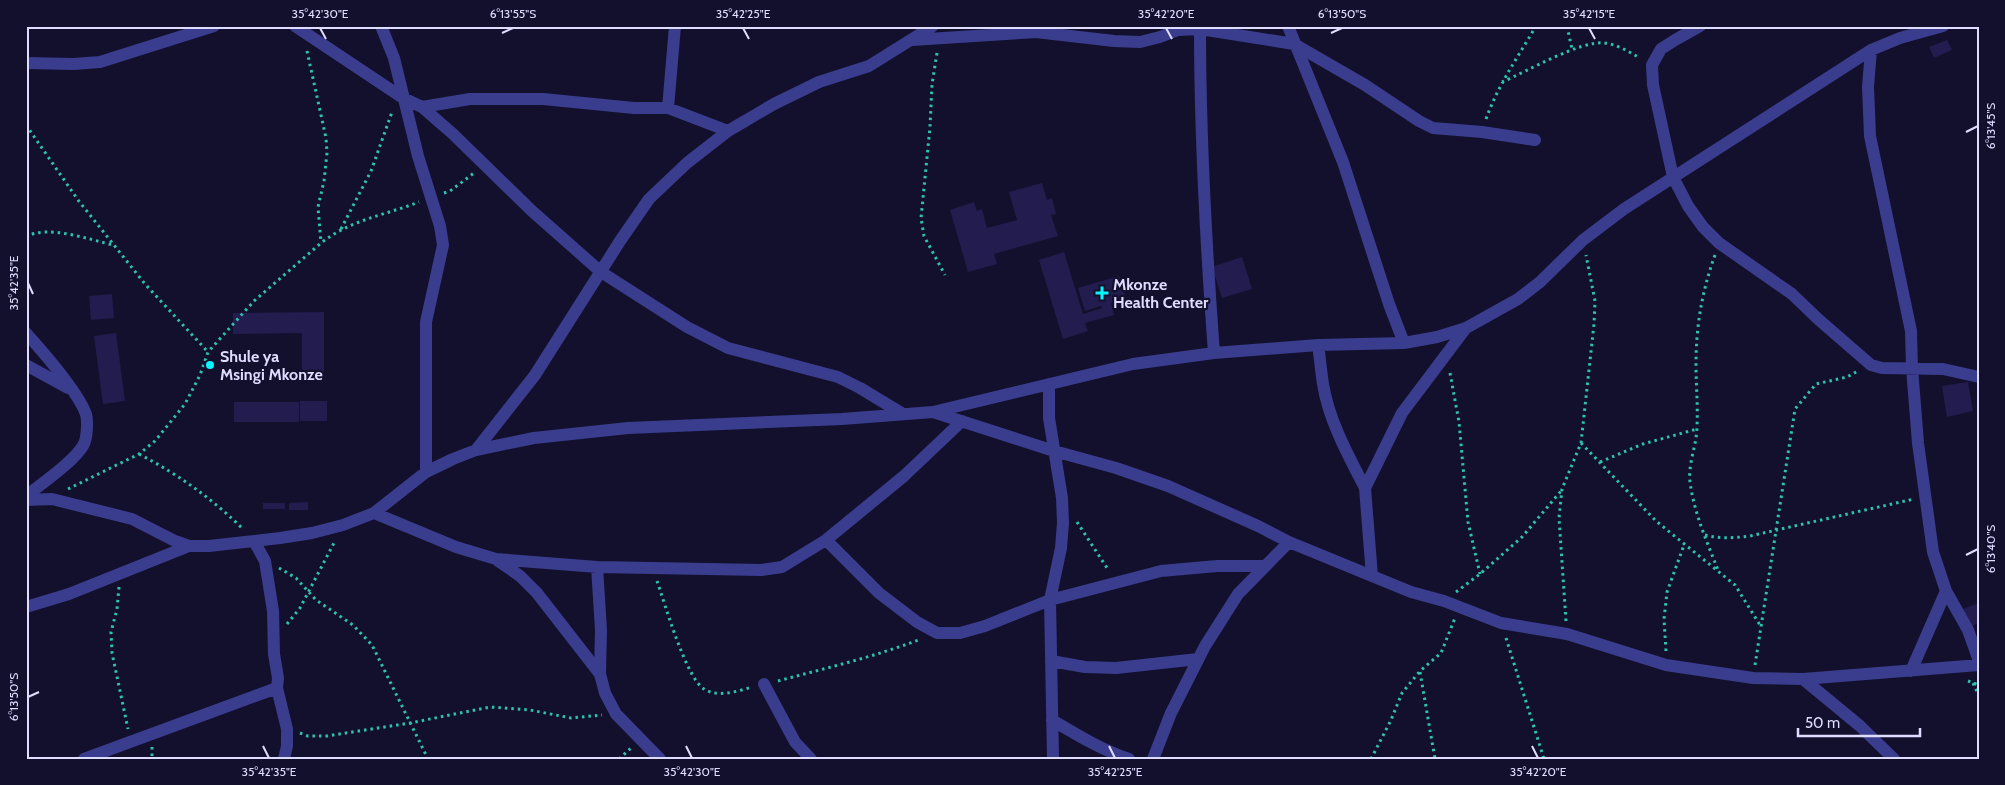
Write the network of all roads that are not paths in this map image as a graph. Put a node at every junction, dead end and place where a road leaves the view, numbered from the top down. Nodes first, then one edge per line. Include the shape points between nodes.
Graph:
1 (214, 26) edge
2 (381, 26) edge
3 (675, 26) edge
4 (934, 26) edge
5 (1288, 26) edge
6 (1700, 26) edge
7 (1942, 26) edge
8 (1200, 29) junction
9 (305, 30) edge
10 (1900, 32) edge
11 (912, 40) junction
12 (1294, 44) junction
13 (1871, 50) junction
14 (26, 63) edge
15 (401, 97) junction
16 (422, 107) junction
17 (668, 108) junction
18 (728, 131) junction
19 (1535, 140) dead end
20 (1673, 177) junction
21 (600, 272) junction
22 (1466, 328) junction
23 (26, 333) edge
24 (1404, 343) junction
25 (1318, 345) junction
26 (1214, 353) junction
27 (26, 365) edge
28 (1912, 368) junction
29 (1979, 377) edge
30 (1049, 384) junction
31 (72, 391) junction
32 (933, 412) junction
33 (903, 414) junction
34 (962, 421) junction
35 (476, 450) junction
36 (1054, 451) junction
37 (426, 472) junction
38 (1365, 488) junction
39 (26, 496) edge
40 (26, 500) edge
41 (374, 513) junction
42 (254, 540) junction
43 (826, 540) junction
44 (1289, 542) junction
45 (189, 546) junction
46 (496, 559) junction
47 (1265, 566) junction
48 (596, 567) junction
49 (1372, 576) junction
50 (1946, 590) junction
51 (1050, 600) junction
52 (26, 607) edge
53 (1198, 659) junction
54 (1051, 661) junction
55 (1979, 661) edge
56 (1979, 665) edge
57 (1911, 671) junction
58 (600, 674) junction
59 (1803, 679) junction
60 (764, 684) road end
61 (277, 688) junction
62 (1052, 720) junction
63 (1113, 753) junction
64 (84, 759) edge
65 (284, 759) edge
66 (660, 759) edge
67 (811, 759) edge
68 (1053, 759) edge
69 (1098, 759) edge
70 (1129, 759) edge
71 (1153, 759) edge
72 (1894, 759) edge

1 - 14 street via 100,62
2 - 15 street via 394,58
3 - 17 street
4 - 11 street
5 - 12 street
6 - 20 street via 1662,50 1652,65 1653,85
7 - 10 street
8 - 11 street via 1178,30 1140,42 1036,32
8 - 12 street
8 - 26 street via 1206,232
9 - 15 street
10 - 13 street
11 - 18 street via 869,66 819,82
12 - 19 street via 1433,128
12 - 24 street via 1343,162
13 - 20 street
13 - 28 street via 1868,87 1870,136 1908,312
15 - 16 street
15 - 37 street via 432,197 443,245 426,322
16 - 17 street via 470,99 505,99
16 - 21 street
17 - 18 street
18 - 21 street via 649,199
20 - 22 street via 1583,240 1518,299
20 - 28 street via 1688,206 1719,243 1792,294 1872,365
21 - 33 street via 687,327 728,348 838,377
21 - 35 street via 535,375
22 - 24 street
22 - 38 street via 1402,413
23 - 31 street
24 - 25 street
25 - 26 street
25 - 38 street via 1331,416
26 - 30 street via 1134,364
27 - 31 street
28 - 29 street via 1944,369
28 - 50 street via 1918,443 1933,552
30 - 32 street
30 - 36 street via 1049,418
31 - 39 street via 86,414 84,444
32 - 33 street
32 - 34 street
33 - 35 street via 628,428 534,438
34 - 36 street
34 - 43 street via 904,476
35 - 37 street
36 - 44 street via 1168,486
36 - 51 street via 1063,524
37 - 41 street
38 - 49 street
40 - 45 street via 52,499 132,519
41 - 42 street via 312,533
41 - 46 street via 456,547
42 - 45 street
42 - 61 street via 265,561 273,611
43 - 48 street via 782,567 760,570
43 - 51 street via 879,593 937,633 960,633 985,626
44 - 47 street
44 - 49 street
45 - 52 street via 69,594
46 - 48 street
46 - 58 street via 520,576 536,593
47 - 51 street via 1161,571
47 - 53 street via 1238,594
48 - 58 street via 601,630
49 - 59 street via 1501,623 1567,634 1666,665 1752,678
50 - 55 street via 1968,630
50 - 57 street
51 - 54 street
53 - 54 street via 1116,668
53 - 71 street
54 - 62 street
56 - 57 street
57 - 59 street
58 - 66 street via 616,714
59 - 72 street
60 - 67 street via 795,742
61 - 64 street
61 - 65 street via 287,729
62 - 63 street
62 - 68 street
63 - 69 street
63 - 70 street

